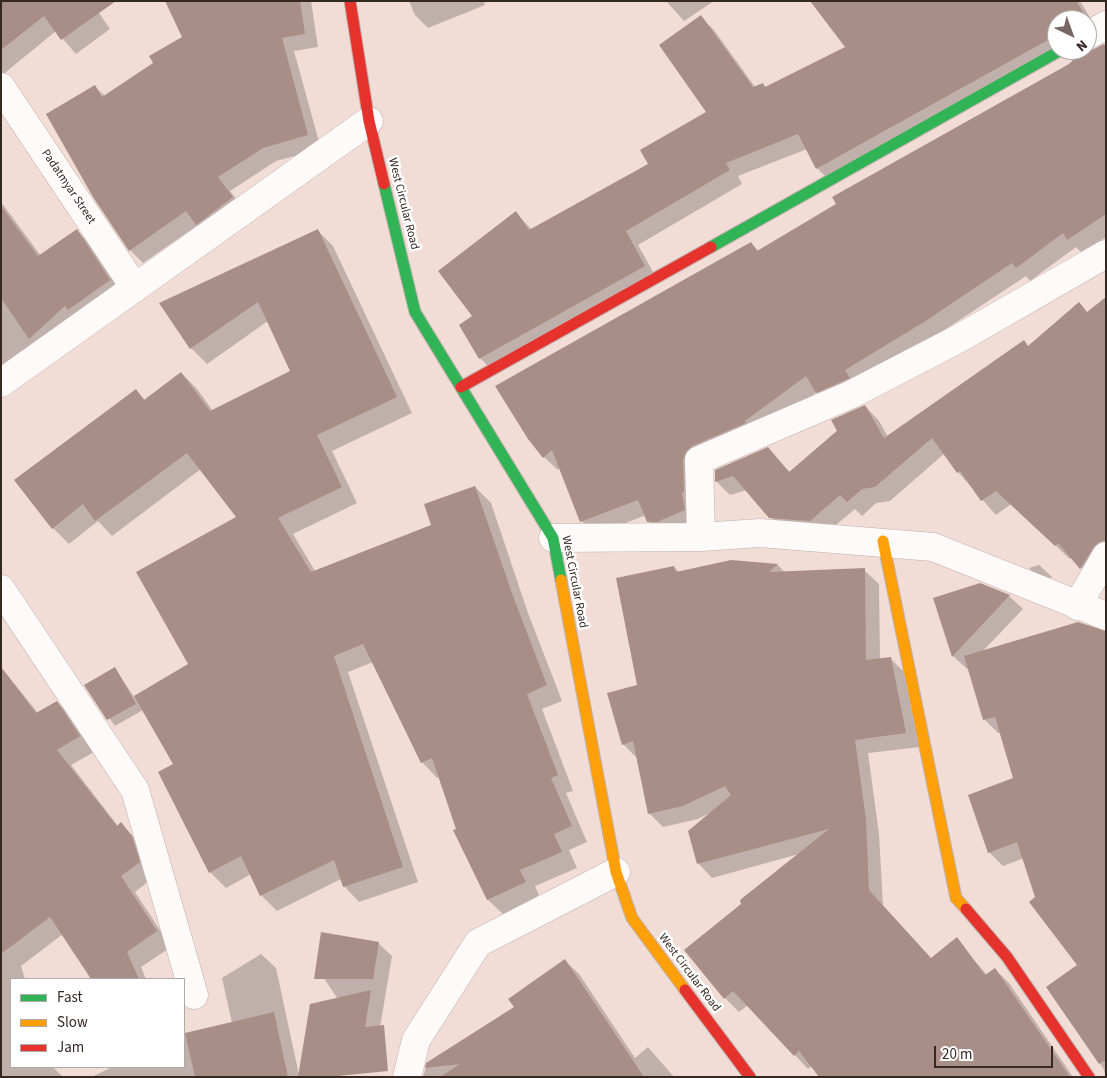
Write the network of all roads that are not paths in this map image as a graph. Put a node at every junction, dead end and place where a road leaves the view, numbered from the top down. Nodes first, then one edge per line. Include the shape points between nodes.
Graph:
1 (350, 1) edge
2 (1047, 58) edge
3 (1, 86) edge
4 (369, 121) junction
5 (1106, 254) edge
6 (135, 288) junction
7 (1, 383) edge
8 (461, 387) junction
9 (701, 537) junction
10 (553, 538) junction
11 (883, 541) junction
12 (1106, 556) edge
13 (1, 589) edge
14 (1077, 606) junction
15 (1106, 616) edge
16 (616, 872) junction
17 (194, 994) dead end
18 (406, 1077) edge
19 (750, 1077) edge
20 (1089, 1077) edge

1 - 4 street, West Circular Road
2 - 8 street
3 - 6 street, Padatmyar Street
4 - 6 street
4 - 8 street, West Circular Road via 415,312
5 - 9 street via 958,339 852,394 699,460
6 - 7 street
8 - 10 street, West Circular Road
9 - 10 street
9 - 11 street via 760,533
10 - 16 street, West Circular Road
11 - 14 street via 933,547
11 - 20 street via 956,898 1008,957
12 - 14 street
13 - 17 street via 135,790
14 - 15 street
16 - 18 street via 478,943 416,1040
16 - 19 street, West Circular Road via 632,918

